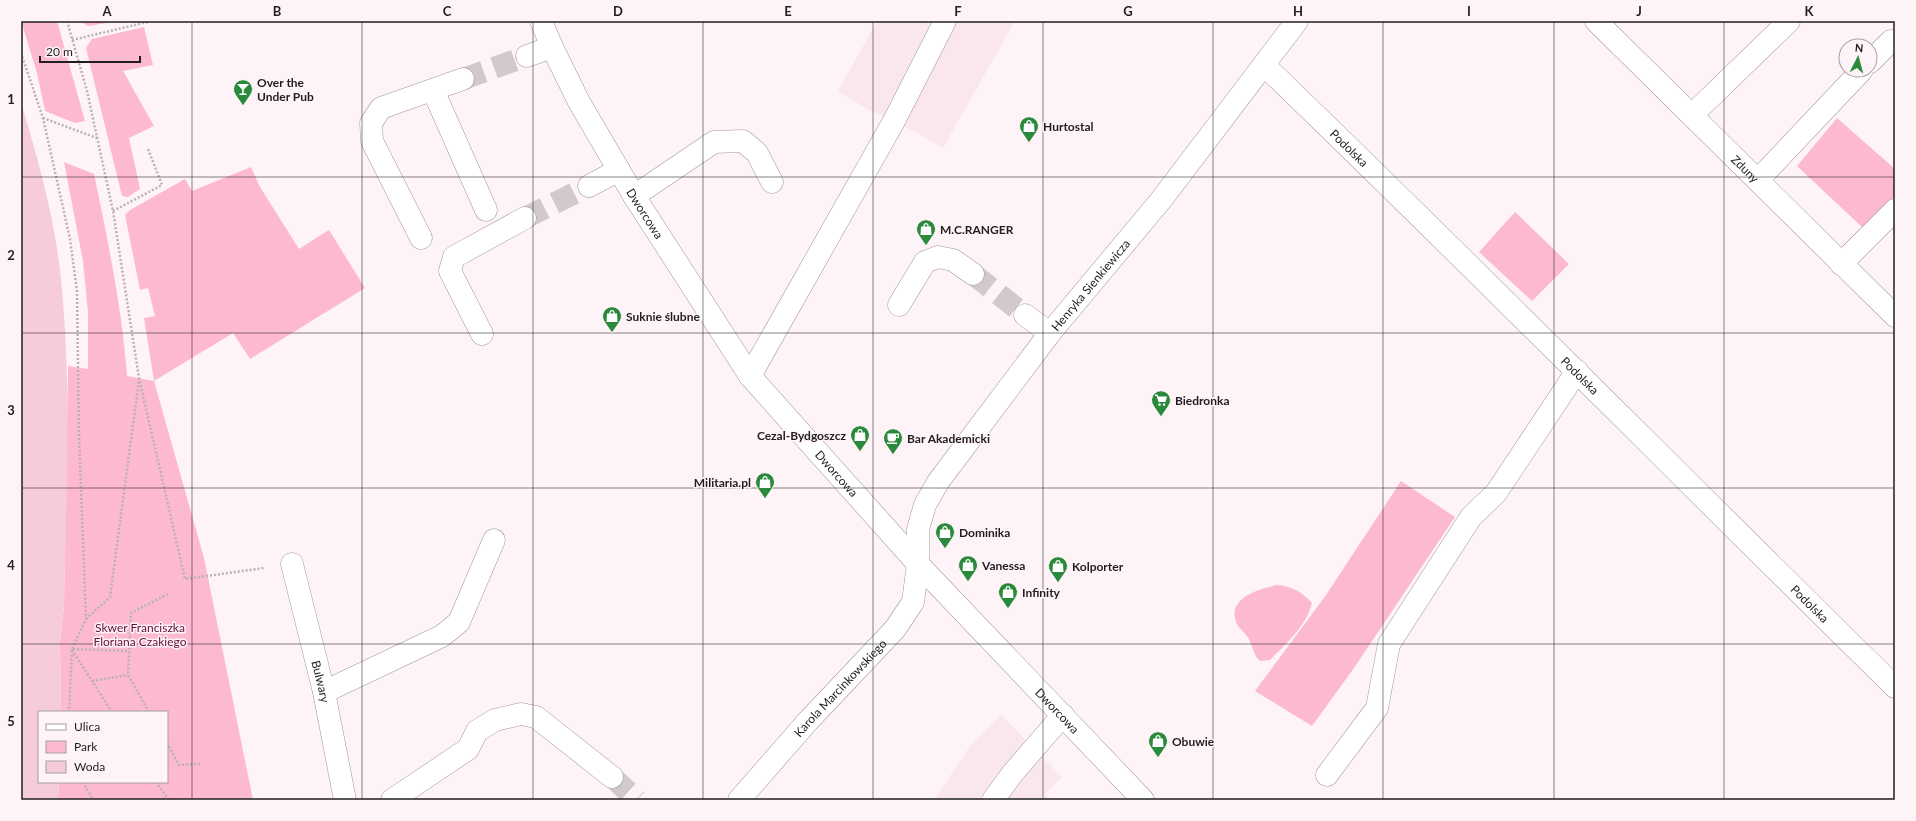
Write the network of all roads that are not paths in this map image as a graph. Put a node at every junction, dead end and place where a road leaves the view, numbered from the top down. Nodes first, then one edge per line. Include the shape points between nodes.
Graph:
1 (541, 21) edge
2 (945, 21) edge
3 (1297, 21) edge
4 (1596, 21) edge
5 (1789, 21) edge
6 (1891, 41) dead end
7 (552, 47) junction
8 (1878, 54) edge
9 (527, 56) tunnel mouth
10 (1264, 65) junction
11 (1854, 78) edge
12 (463, 79) tunnel mouth
13 (433, 90) junction
14 (1692, 115) junction
15 (619, 170) junction
16 (1758, 180) junction
17 (772, 182) dead end
18 (589, 186) tunnel mouth
19 (634, 196) junction
20 (486, 210) dead end
21 (1895, 210) edge
22 (525, 218) tunnel mouth
23 (421, 238) dead end
24 (1841, 264) junction
25 (973, 274) tunnel mouth
26 (899, 305) dead end
27 (1025, 315) tunnel mouth
28 (1895, 316) edge
29 (1050, 333) junction
30 (482, 334) dead end
31 (1577, 371) junction
32 (750, 376) junction
33 (494, 540) dead end
34 (292, 564) road end
35 (918, 564) junction
36 (1895, 687) edge
37 (324, 692) junction
38 (1063, 715) junction
39 (1327, 776) dead end
40 (612, 777) tunnel mouth
41 (345, 800) edge
42 (392, 800) edge
43 (739, 800) edge
44 (993, 800) edge
45 (1143, 800) edge

1 - 7 street, Dworcowa
2 - 32 street via 894,121
3 - 10 street, Henryka Sienkiewicza
4 - 14 street, Zduny
5 - 14 street
6 - 8 street
7 - 9 street
7 - 15 street, Dworcowa via 579,102
10 - 29 street, Henryka Sienkiewicza via 1161,200
10 - 31 street, Podolska
11 - 16 street
12 - 13 street
13 - 20 street
13 - 23 street via 381,108 371,123 372,141
14 - 16 street, Zduny
15 - 18 street
15 - 19 street, Dworcowa
16 - 24 street, Zduny
17 - 19 street via 757,153 743,141 714,142
19 - 32 street, Dworcowa
21 - 24 street
22 - 30 street via 454,257 450,271
24 - 28 street, Zduny
25 - 26 street via 953,260 938,257 925,262
27 - 29 street
29 - 35 street, Henryka Sienkiewicza via 938,482 925,505 918,529
31 - 36 street, Podolska
31 - 39 street via 1496,493 1471,517 1389,644 1377,708
32 - 35 street, Dworcowa
33 - 37 street via 459,622 442,636
34 - 37 street, Bulwary
35 - 38 street, Dworcowa
35 - 43 street, Karola Marcinkowskiego via 913,602 895,629 808,721
37 - 41 street, Bulwary
38 - 44 street
38 - 45 street, Dworcowa
40 - 42 street via 536,718 521,714 495,720 477,731 468,749

